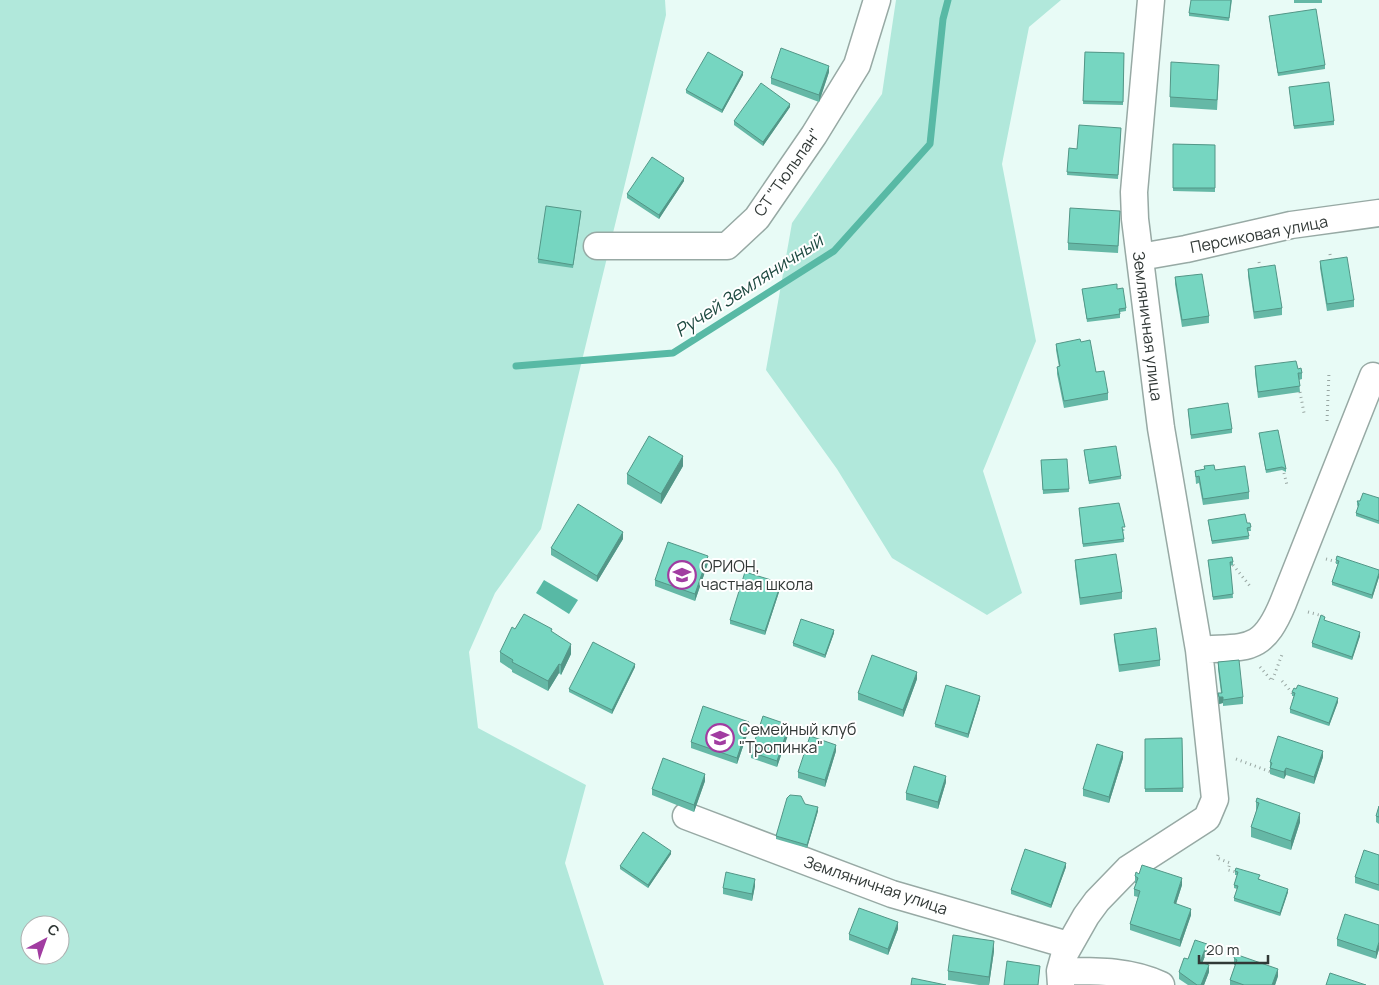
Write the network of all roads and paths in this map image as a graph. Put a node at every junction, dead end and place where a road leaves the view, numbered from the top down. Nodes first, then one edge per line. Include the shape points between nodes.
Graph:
1 (876, 0) edge
2 (1151, 0) edge
3 (1379, 213) edge
4 (597, 246) dead end
5 (1330, 254) dead end
6 (1140, 256) junction
7 (1259, 262) dead end
8 (1332, 266) edge
9 (1261, 274) edge
10 (1372, 376) dead end
11 (1300, 392) edge
12 (1304, 413) dead end
13 (1284, 473) edge
14 (1287, 484) dead end
15 (1326, 559) dead end
16 (1337, 562) edge
17 (1233, 565) edge
18 (1250, 586) dead end
19 (1308, 612) dead end
20 (1322, 619) edge
21 (1199, 650) junction
22 (1282, 681) dead end
23 (1293, 694) edge
24 (1236, 759) dead end
25 (1271, 772) edge
26 (686, 816) dead end
27 (1218, 855) dead end
28 (1236, 872) edge
29 (1068, 945) junction
30 (1061, 978) edge
31 (1161, 985) edge

1 - 4 street, СТ "Тюльпан" via 857,65 757,218 727,246
2 - 6 street, Земляничная улица via 1134,192
3 - 6 street, Персиковая улица via 1291,225
5 - 8 path
6 - 21 street, Земляничная улица via 1161,428
7 - 9 path
10 - 21 street via 1268,634 1246,646
11 - 12 path
13 - 14 path
15 - 16 path
17 - 18 path
19 - 20 path via 1324,616
21 - 29 street, Земляничная улица via 1215,799 1212,809 1198,825 1120,876 1086,916
22 - 23 path
24 - 25 path
26 - 29 street, Земляничная улица via 892,894
27 - 28 path via 1217,858 1230,863 1228,870
29 - 30 street, Земляничная улица
30 - 31 street via 1117,972

